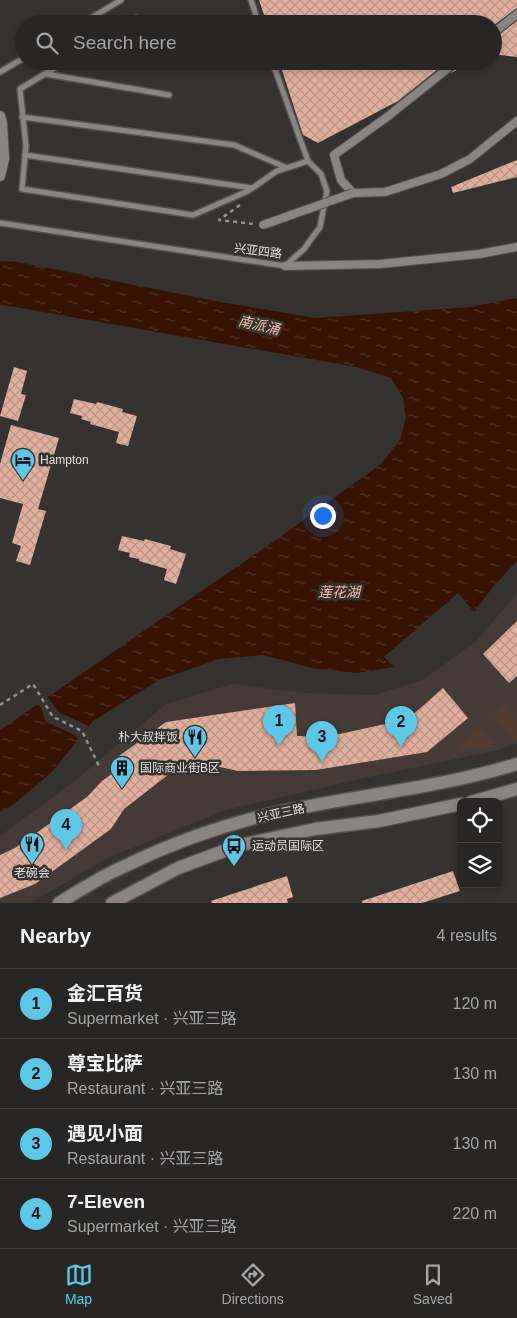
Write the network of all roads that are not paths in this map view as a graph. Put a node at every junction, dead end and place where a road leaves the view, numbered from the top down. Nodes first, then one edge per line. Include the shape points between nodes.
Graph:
1 (121, 0) edge
2 (250, 0) edge
3 (517, 14) edge
4 (96, 15) edge
5 (256, 15) edge
6 (502, 26) edge
7 (15, 63) edge
8 (52, 70) edge
9 (275, 70) edge
10 (446, 70) edge
11 (0, 72) edge
12 (46, 74) junction
13 (170, 95) dead end
14 (0, 116) edge
15 (22, 118) junction
16 (517, 121) edge
17 (0, 142) edge
18 (25, 155) junction
19 (4, 159) junction
20 (308, 161) junction
21 (286, 168) junction
22 (0, 176) edge
23 (250, 190) junction
24 (353, 193) junction
25 (0, 223) edge
26 (263, 225) road end
27 (517, 247) edge
28 (285, 266) junction
29 (517, 764) edge
30 (517, 789) edge
31 (485, 798) edge
32 (457, 805) edge
33 (59, 903) edge
34 (112, 903) edge

1 - 4 lane
2 - 5 lane
3 - 6 street
7 - 11 lane
8 - 12 lane
9 - 20 lane, 兴亚四路
10 - 24 street via 334,155 341,180
12 - 13 lane
12 - 15 lane via 20,89
14 - 19 street
15 - 18 lane
15 - 21 lane via 234,145
16 - 24 street via 470,159 441,174 385,192
17 - 19 street
18 - 23 lane
18 - 23 lane via 22,189 193,215
19 - 22 street
20 - 21 lane
20 - 28 lane, 兴亚四路 via 321,174 327,191 320,227 304,249
21 - 23 lane
24 - 26 street, bridge
25 - 28 lane, 兴亚四路
27 - 28 street via 380,264
29 - 33 street, 兴亚三路 via 470,778 278,812 212,830 123,866
30 - 31 street
32 - 34 street, 兴亚三路 via 240,845 178,868

